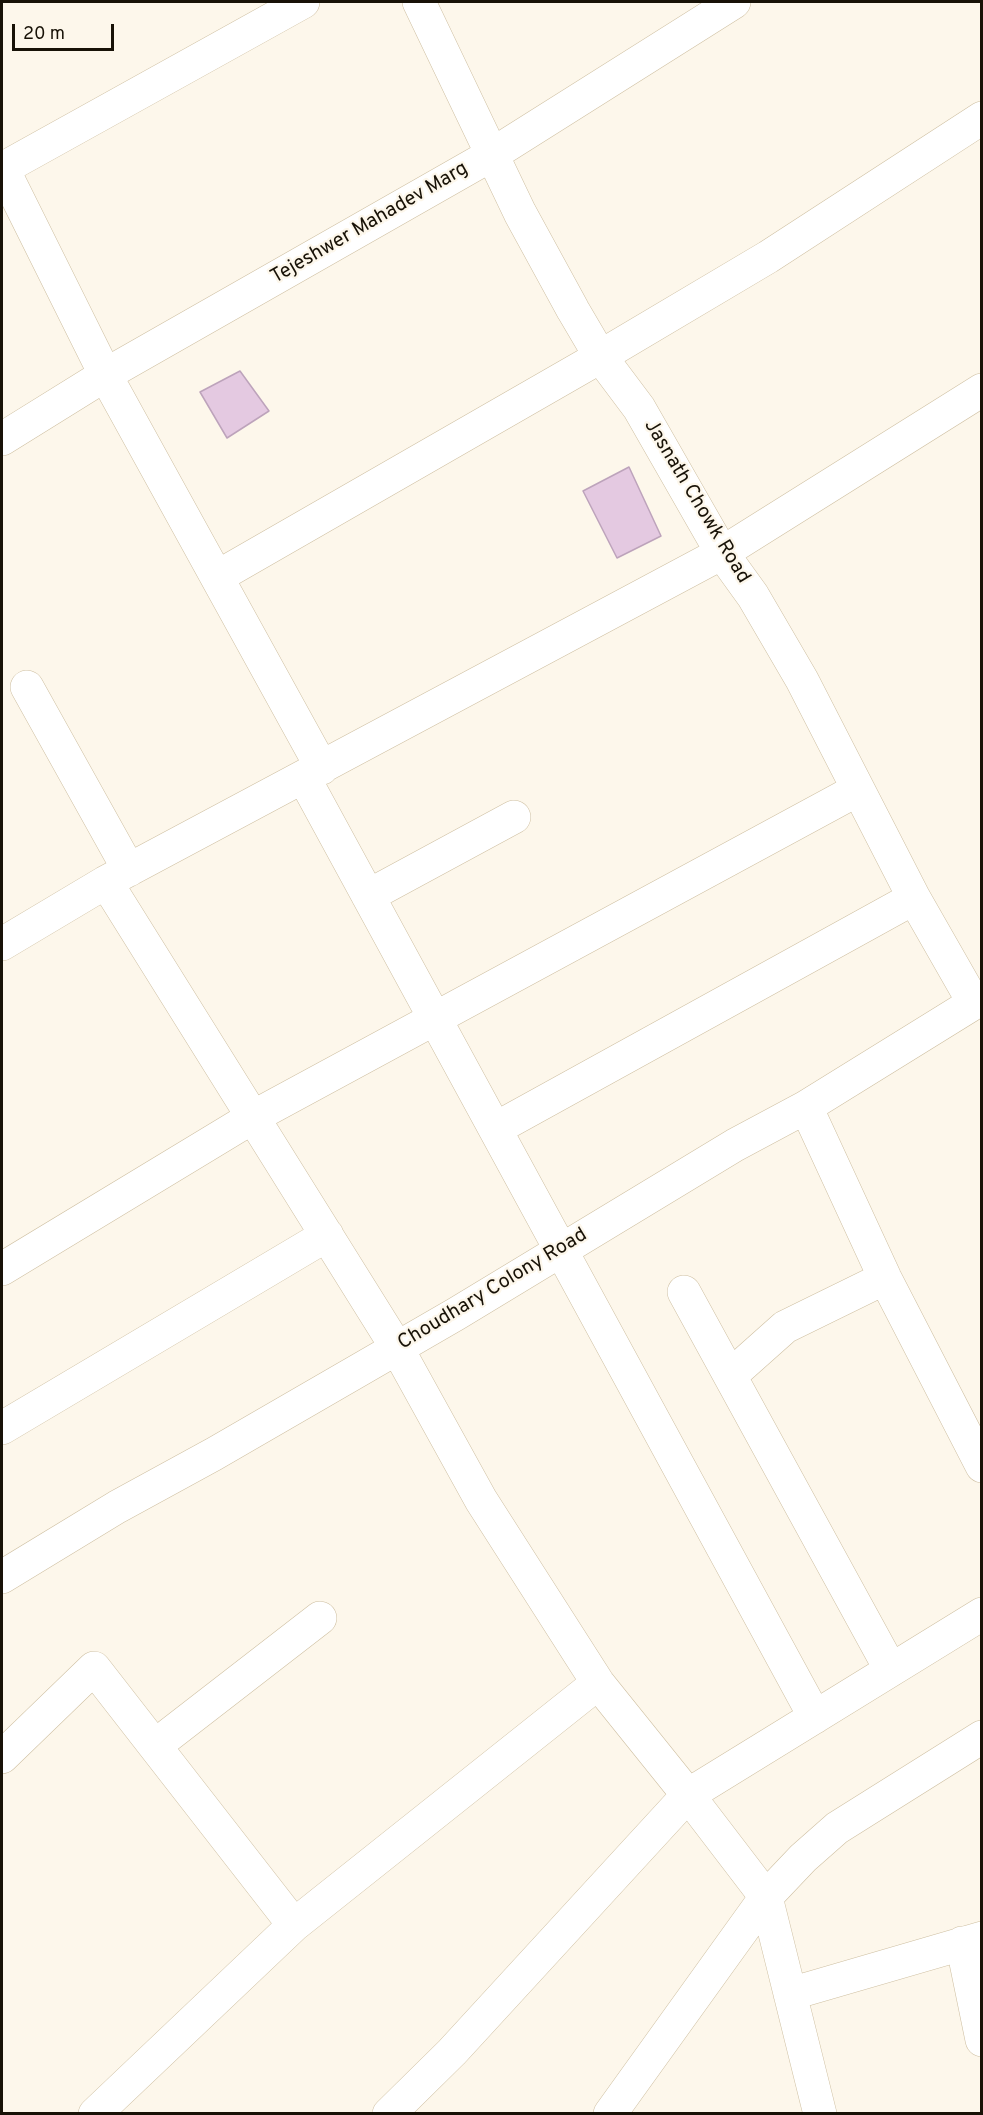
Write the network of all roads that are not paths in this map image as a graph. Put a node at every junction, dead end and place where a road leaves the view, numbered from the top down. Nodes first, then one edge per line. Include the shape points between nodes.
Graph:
1 (303, 2) edge
2 (418, 2) edge
3 (734, 2) edge
4 (981, 118) edge
5 (493, 154) junction
6 (2, 168) edge
7 (600, 356) junction
8 (105, 375) junction
9 (981, 390) edge
10 (2, 439) edge
11 (722, 553) junction
12 (217, 577) junction
13 (27, 687) dead end
14 (313, 773) junction
15 (857, 790) junction
16 (514, 817) dead end
17 (118, 876) junction
18 (368, 896) junction
19 (914, 898) junction
20 (2, 944) edge
21 (978, 1000) edge
22 (436, 1018) junction
23 (806, 1107) junction
24 (253, 1117) junction
25 (495, 1129) junction
26 (327, 1235) junction
27 (562, 1250) junction
28 (2, 1269) edge
29 (885, 1278) junction
30 (684, 1292) dead end
31 (397, 1348) junction
32 (730, 1376) junction
33 (2, 1428) edge
34 (981, 1466) edge
35 (2, 1577) edge
36 (981, 1614) edge
37 (320, 1618) dead end
38 (891, 1670) junction
39 (598, 1683) junction
40 (815, 1717) junction
41 (981, 1737) edge
42 (156, 1745) junction
43 (2, 1757) edge
44 (688, 1795) junction
45 (766, 1897) junction
46 (294, 1925) junction
47 (972, 1940) edge
48 (790, 1994) junction
49 (981, 2040) edge
50 (95, 2114) edge
51 (389, 2114) edge
52 (610, 2114) edge
53 (820, 2114) edge

1 - 6 street
2 - 5 street, Jasnath Chowk Road
3 - 5 street, Tejeshwer Mahadev Marg
4 - 7 street via 768,257
5 - 7 street, Jasnath Chowk Road via 520,213
5 - 8 street, Tejeshwer Mahadev Marg
6 - 8 street
7 - 11 street, Jasnath Chowk Road via 639,408
7 - 12 street
8 - 10 street, Tejeshwer Mahadev Marg
8 - 12 street
9 - 11 street
11 - 14 street
11 - 15 street, Jasnath Chowk Road via 753,596 802,680
12 - 14 street
13 - 17 street
14 - 17 street
14 - 18 street
15 - 19 street, Jasnath Chowk Road
15 - 22 street
16 - 18 street
17 - 20 street
17 - 24 street
18 - 22 street
19 - 21 street, Jasnath Chowk Road
19 - 25 street
21 - 23 street, Choudhary Colony Road
22 - 24 street
22 - 25 street
23 - 27 street, Choudhary Colony Road via 735,1145
23 - 29 street
24 - 26 street
24 - 28 street
25 - 27 street
26 - 31 street
26 - 33 street
27 - 31 street, Choudhary Colony Road
27 - 40 street
29 - 32 street via 785,1327
29 - 34 street
30 - 32 street
31 - 35 street, Choudhary Colony Road via 117,1506
31 - 39 street via 481,1500
32 - 38 street
36 - 38 street
37 - 42 street
38 - 40 street
39 - 44 street
39 - 46 street
40 - 44 street
41 - 45 street via 837,1828
42 - 43 street via 94,1668
42 - 46 street
44 - 45 street
44 - 51 street via 452,2052
45 - 48 street
45 - 52 street
46 - 50 street
47 - 48 street
47 - 49 street
48 - 53 street

